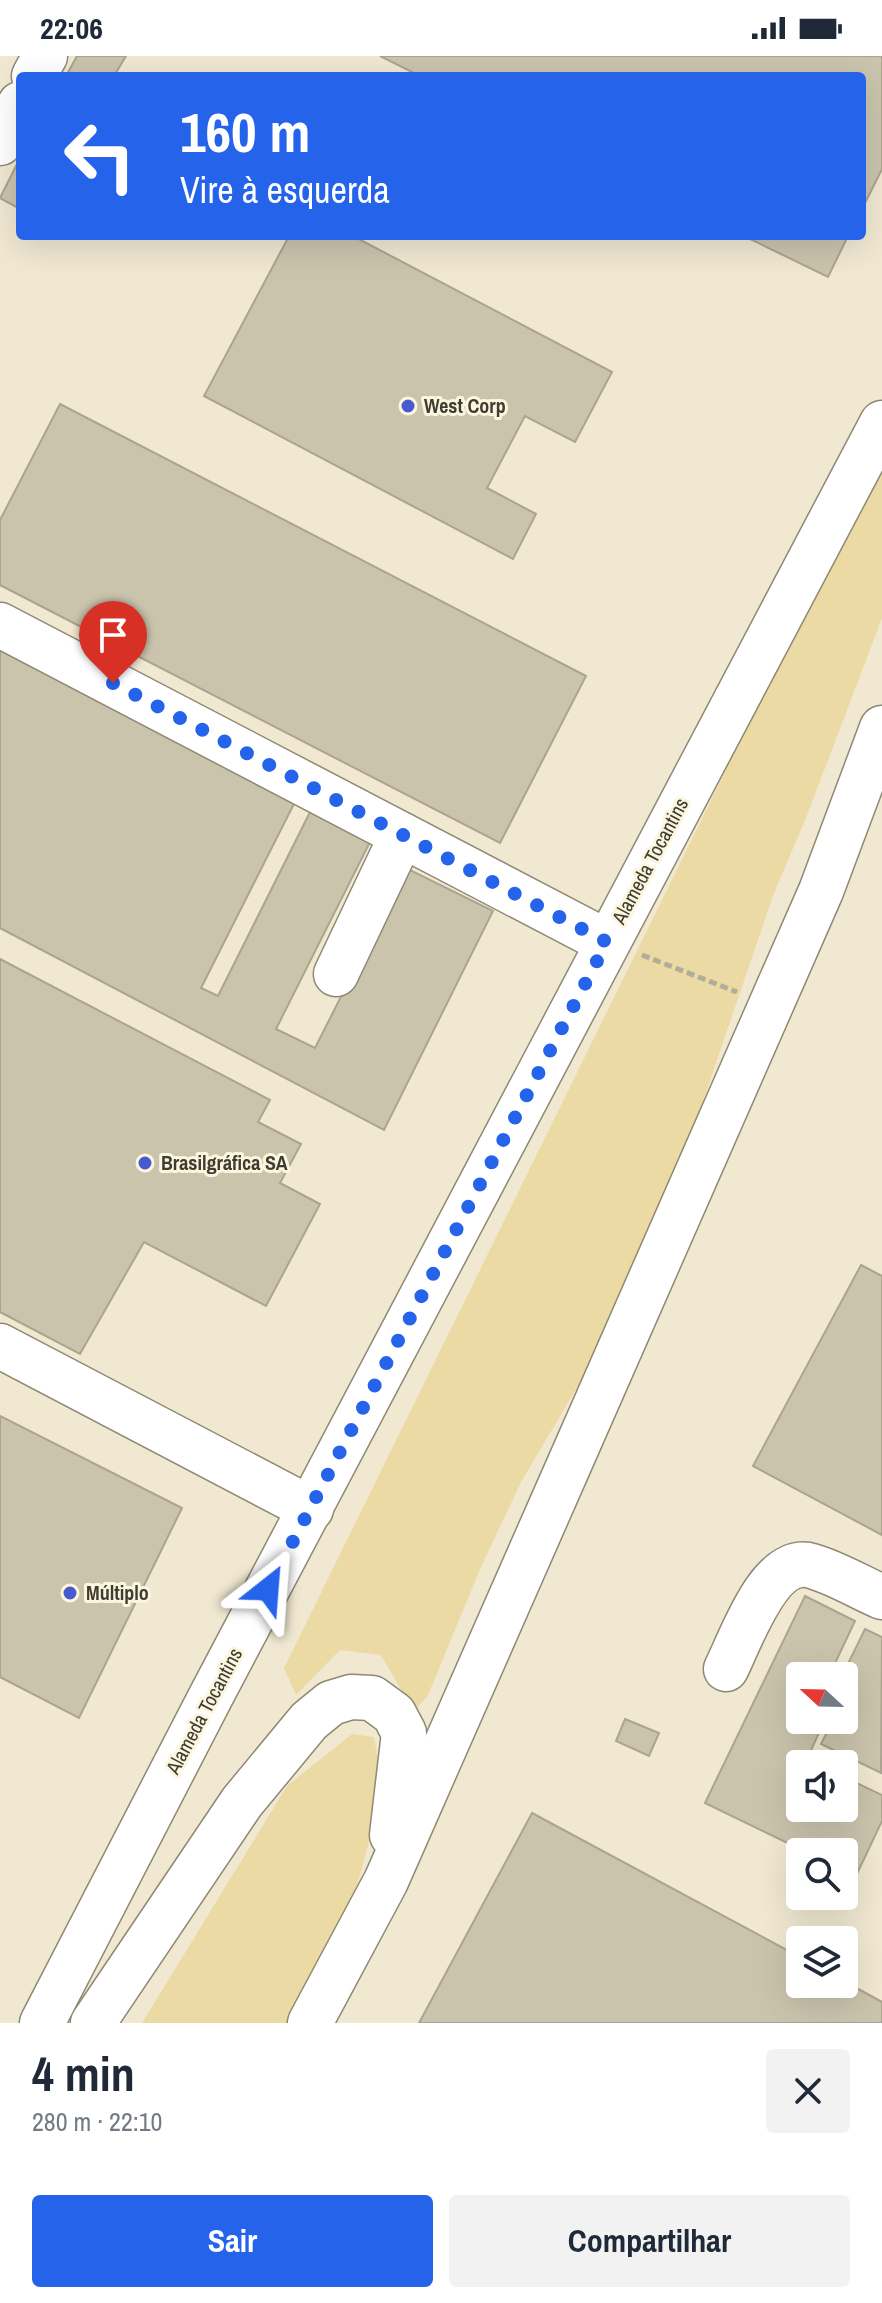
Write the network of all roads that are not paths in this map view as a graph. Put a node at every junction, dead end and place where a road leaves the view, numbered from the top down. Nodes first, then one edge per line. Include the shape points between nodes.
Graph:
1 (16, 112) edge
2 (0, 143) edge
3 (882, 423) edge
4 (0, 625) edge
5 (882, 728) edge
6 (402, 835) junction
7 (607, 942) junction
8 (336, 974) dead end
9 (0, 1346) edge
10 (311, 1509) junction
11 (882, 1597) edge
12 (726, 1669) dead end
13 (386, 1881) junction
14 (42, 2023) edge
15 (93, 2023) edge
16 (310, 2023) edge

1 - 2 main road
3 - 7 main road, Alameda Tocantins
4 - 6 main road
5 - 13 main road via 821,891
6 - 7 main road
6 - 8 main road
7 - 10 main road, Alameda Tocantins
9 - 10 main road
10 - 14 main road, Alameda Tocantins
11 - 12 main road via 810,1565 792,1566 766,1589
13 - 15 main road via 404,1733 394,1714 372,1698 351,1697 331,1703 309,1721 242,1802
13 - 16 main road

